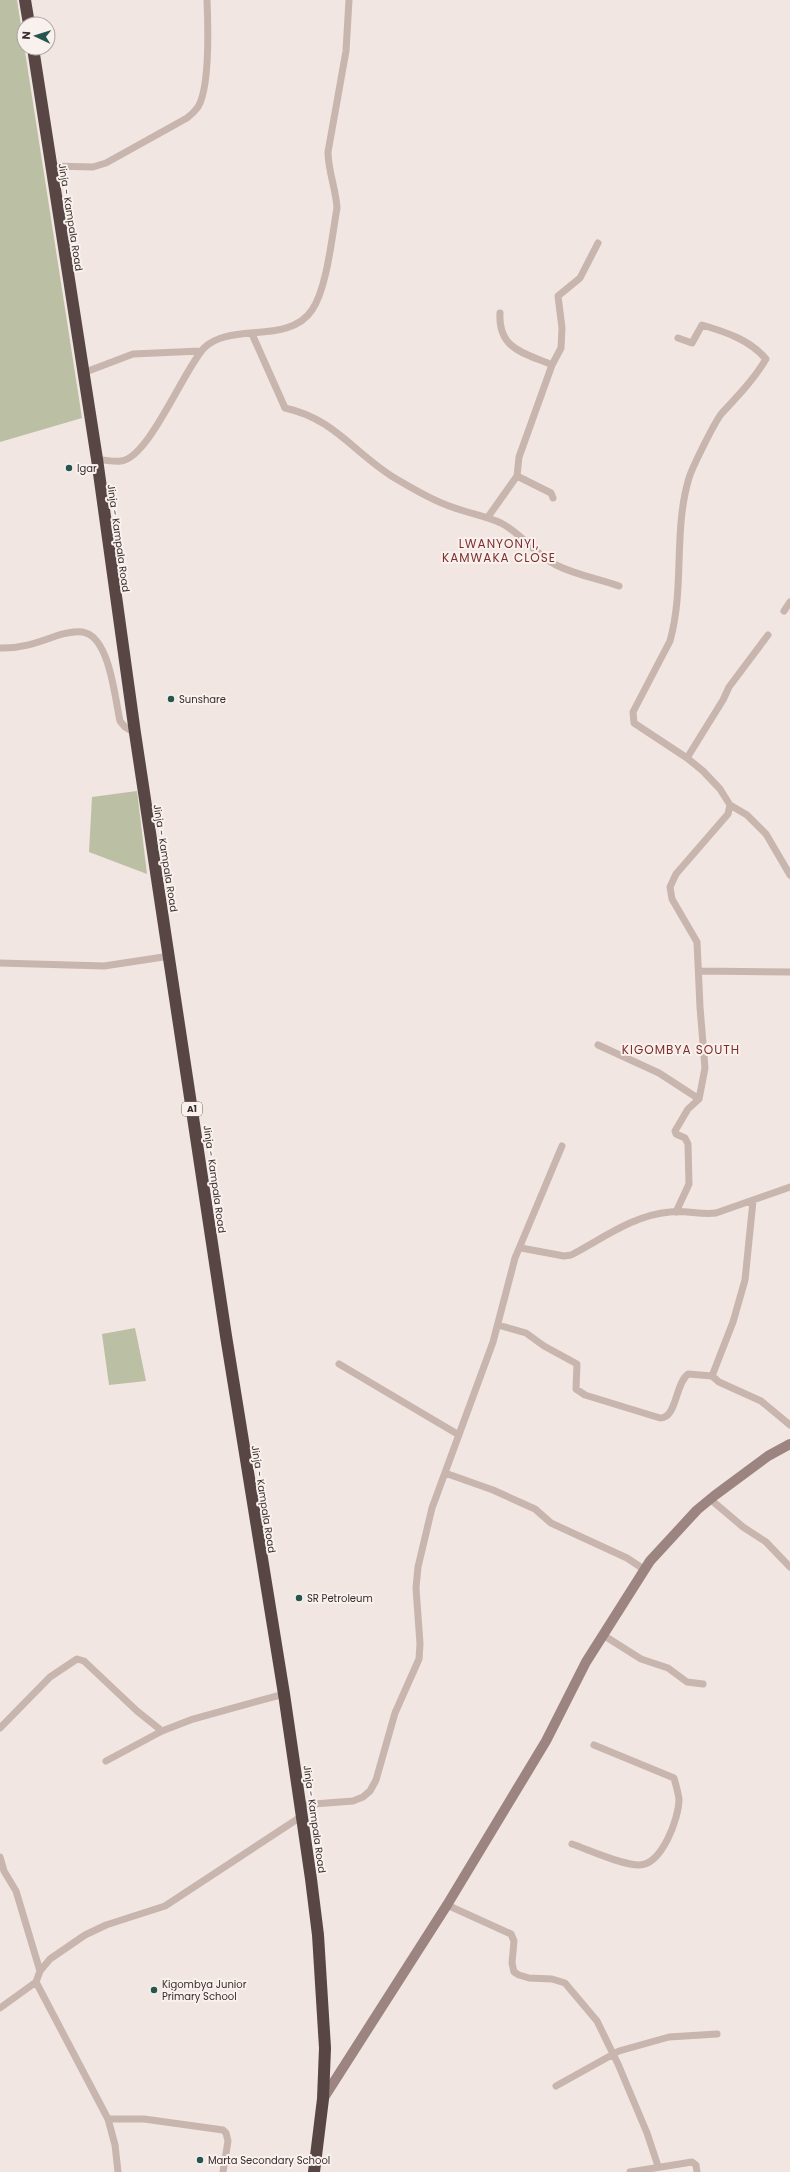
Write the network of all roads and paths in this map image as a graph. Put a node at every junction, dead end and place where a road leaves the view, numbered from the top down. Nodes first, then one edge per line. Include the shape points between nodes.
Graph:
1 (25, 0) edge
2 (207, 0) edge
3 (349, 0) edge
4 (28, 16) edge
5 (34, 56) edge
6 (51, 166) junction
7 (598, 243) dead end
8 (500, 313) dead end
9 (252, 334) junction
10 (678, 338) dead end
11 (200, 351) junction
12 (552, 365) junction
13 (83, 373) junction
14 (97, 459) junction
15 (518, 476) junction
16 (553, 498) dead end
17 (488, 517) junction
18 (619, 586) dead end
19 (790, 602) edge
20 (784, 611) dead end
21 (768, 635) dead end
22 (0, 648) edge
23 (135, 733) junction
24 (687, 758) junction
25 (730, 805) junction
26 (790, 875) edge
27 (170, 956) junction
28 (0, 963) edge
29 (699, 971) junction
30 (790, 972) edge
31 (598, 1045) dead end
32 (699, 1099) junction
33 (562, 1146) dead end
34 (790, 1187) edge
35 (753, 1201) junction
36 (676, 1212) junction
37 (521, 1248) junction
38 (498, 1325) junction
39 (339, 1364) dead end
40 (712, 1376) junction
41 (790, 1425) edge
42 (459, 1436) junction
43 (790, 1444) edge
44 (445, 1473) junction
45 (710, 1499) junction
46 (790, 1567) edge
47 (645, 1570) junction
48 (603, 1635) junction
49 (703, 1684) dead end
50 (284, 1694) junction
51 (0, 1728) edge
52 (162, 1731) junction
53 (594, 1745) dead end
54 (106, 1761) dead end
55 (301, 1811) junction
56 (572, 1844) dead end
57 (0, 1857) edge
58 (447, 1905) junction
59 (40, 1971) junction
60 (36, 1982) junction
61 (0, 2008) edge
62 (717, 2034) dead end
63 (613, 2054) junction
64 (556, 2086) dead end
65 (323, 2099) junction
66 (108, 2119) junction
67 (658, 2166) junction
68 (118, 2172) edge
69 (222, 2172) edge
70 (314, 2172) edge
71 (630, 2172) edge
72 (697, 2172) edge

1 - 4 highway
2 - 6 street via 206,70 198,107 187,118 106,163 93,167
3 - 9 street via 346,51 328,152 328,166 337,208 320,294 311,312 287,328
5 - 6 highway, Jinja - Kampala Road / A1
6 - 13 highway, Jinja - Kampala Road / A1
7 - 12 street via 580,278 558,296 562,328 561,348
8 - 12 street via 500,323 506,341 518,352
9 - 11 street via 224,337 210,342
9 - 17 street via 285,408 304,413 327,424 367,460 399,481 451,507
10 - 24 street via 692,343 702,325 742,340 766,359 758,373 721,415 689,476 683,504 674,629 633,712 634,723
11 - 13 street via 133,354
11 - 14 street via 162,416 131,457 122,461
12 - 15 street via 519,457
13 - 14 highway, Jinja - Kampala Road / A1
14 - 23 highway, Jinja - Kampala Road / A1
15 - 16 street via 551,493
15 - 17 street
17 - 18 street via 517,533 555,565
19 - 20 street
21 - 24 street via 729,687
22 - 23 street via 27,646 79,632 94,637 101,645 107,660 120,721
23 - 27 highway, Jinja - Kampala Road / A1
24 - 25 street via 716,784
25 - 26 street via 747,815 766,834
25 - 29 street via 728,814 676,874 670,887 672,899 697,942
27 - 28 street via 104,966
27 - 50 highway, Jinja - Kampala Road / A1 via 226,1336
29 - 30 street
29 - 32 street via 705,1068
31 - 32 street via 659,1073
32 - 36 street via 688,1109 675,1131 687,1140 689,1184
33 - 37 street
34 - 35 street
35 - 36 street via 716,1213
35 - 40 street via 745,1280 733,1322
36 - 37 street via 662,1213 635,1222 571,1255
37 - 38 street via 511,1271
38 - 40 street via 526,1333 577,1364 576,1389 585,1395 660,1418 671,1414 682,1379 688,1374
38 - 42 street
39 - 42 street
40 - 41 street via 719,1382 760,1401
42 - 44 street
43 - 45 street via 768,1456
44 - 47 street via 493,1490 535,1509 557,1526 627,1558
44 - 55 street via 432,1508 418,1567 416,1606 419,1659 395,1713 376,1780 363,1797
45 - 46 street via 766,1542
45 - 47 street via 650,1561
47 - 48 street
48 - 49 street via 641,1658 668,1668 687,1682
48 - 58 street via 586,1662 546,1741
50 - 52 street via 209,1714
50 - 55 highway, Jinja - Kampala Road / A1
51 - 52 street via 50,1677 77,1659 84,1660 137,1711
52 - 54 street
53 - 56 street via 674,1778 679,1800 673,1829 658,1854 638,1865 620,1862
55 - 59 street via 165,1906 95,1930 50,1959
55 - 65 highway, Jinja - Kampala Road / A1 via 318,1935 325,2048
57 - 59 street via 4,1871 16,1891
58 - 63 street via 511,1934 514,1941 514,1972 529,1978 552,1979 565,1984 597,2020
58 - 65 street
59 - 60 street
60 - 61 street
60 - 66 street
62 - 63 street via 669,2037
63 - 64 street
63 - 67 street via 647,2133
65 - 70 highway, Jinja - Kampala Road / A1
66 - 68 street via 116,2145
66 - 69 street via 144,2119 223,2130 228,2141
67 - 71 street
67 - 72 street via 692,2162 696,2165

